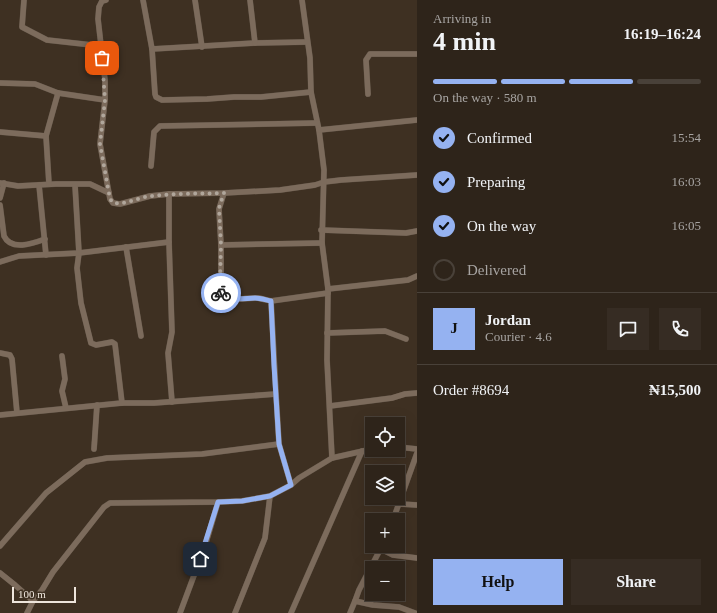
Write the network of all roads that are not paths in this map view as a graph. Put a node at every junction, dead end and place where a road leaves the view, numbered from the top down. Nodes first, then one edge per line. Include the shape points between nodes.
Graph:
1 (24, 0) edge
2 (106, 0) edge
3 (143, 0) edge
4 (195, 0) edge
5 (250, 0) edge
6 (302, 0) edge
7 (307, 42) junction
8 (256, 43) junction
9 (101, 46) junction
10 (202, 47) junction
11 (152, 49) junction
12 (417, 54) edge
13 (0, 83) edge
14 (311, 92) junction
15 (58, 93) junction
16 (368, 94) dead end
17 (105, 100) junction
18 (417, 120) edge
19 (317, 123) junction
20 (319, 130) junction
21 (0, 132) edge
22 (46, 136) junction
23 (151, 166) dead end
24 (417, 175) edge
25 (324, 182) junction
26 (2, 183) edge
27 (49, 184) junction
28 (39, 185) junction
29 (75, 185) junction
30 (109, 193) junction
31 (224, 193) junction
32 (169, 194) junction
33 (0, 198) edge
34 (0, 205) edge
35 (321, 230) junction
36 (417, 231) edge
37 (45, 239) junction
38 (169, 242) junction
39 (322, 243) junction
40 (221, 245) junction
41 (126, 247) junction
42 (79, 253) junction
43 (46, 255) junction
44 (0, 262) edge
45 (417, 276) edge
46 (328, 291) junction
47 (271, 301) junction
48 (326, 333) junction
49 (141, 336) dead end
50 (406, 339) dead end
51 (0, 353) edge
52 (62, 356) dead end
53 (417, 393) edge
54 (276, 394) junction
55 (172, 402) junction
56 (122, 403) junction
57 (96, 405) junction
58 (330, 406) junction
59 (66, 408) junction
60 (17, 413) junction
61 (0, 414) edge
62 (279, 444) junction
63 (405, 448) edge
64 (94, 449) dead end
65 (417, 449) edge
66 (365, 450) edge
67 (362, 451) junction
68 (417, 453) edge
69 (332, 458) junction
70 (291, 485) junction
71 (405, 489) edge
72 (270, 496) junction
73 (218, 502) junction
74 (405, 504) edge
75 (417, 505) edge
76 (1, 542) edge
77 (379, 553) edge
78 (390, 553) edge
79 (417, 558) edge
80 (0, 573) edge
81 (33, 601) junction
82 (355, 601) junction
83 (27, 613) edge
84 (180, 613) edge
85 (234, 613) edge
86 (291, 613) edge
87 (350, 613) edge
88 (415, 613) edge

1 - 9 street via 22,27 47,40
2 - 9 street via 102,1 99,7
3 - 11 street
4 - 10 street
5 - 8 street
6 - 7 street
7 - 8 street
7 - 14 street
8 - 10 street
9 - 17 street
10 - 11 street
11 - 14 street via 155,94 162,100 262,97
12 - 16 street via 370,54 366,60
13 - 15 street via 35,84
14 - 19 street
15 - 17 street
15 - 22 street
17 - 30 street via 100,144
18 - 20 street
19 - 20 street
19 - 23 street via 160,126 153,136
20 - 25 street
21 - 22 street
22 - 27 street
24 - 25 street
25 - 31 street via 280,190
25 - 35 street
26 - 28 street via 18,186
26 - 33 street
27 - 28 street
27 - 29 street
28 - 37 street
29 - 30 street via 90,184
29 - 42 street
30 - 32 street via 113,203 120,204
31 - 32 street
31 - 40 street via 219,208
32 - 38 street
34 - 37 street via 6,240 23,245
35 - 36 street via 406,233
35 - 39 street
37 - 43 street
38 - 41 street
38 - 55 street via 172,332 168,353
39 - 40 street
39 - 46 street
40 - 47 street via 220,282 223,296
41 - 42 street
41 - 49 street
42 - 43 street
42 - 56 street via 77,268 81,303 91,343 115,344
43 - 44 street via 19,256
45 - 46 street via 408,280
46 - 47 street
46 - 48 street
47 - 54 street
48 - 50 street via 384,331
48 - 58 street
51 - 60 street via 10,355 12,359
52 - 59 street via 65,379 62,391
53 - 58 street
54 - 55 street
54 - 62 street
55 - 56 street
56 - 57 street
57 - 59 street
57 - 64 street
58 - 69 street
59 - 60 street
60 - 61 street
62 - 70 street
62 - 76 street via 202,454 107,458 85,462 46,493
63 - 65 street
66 - 67 street
67 - 69 street
67 - 86 street
68 - 71 street
69 - 70 street
70 - 72 street
72 - 73 street
72 - 85 street via 265,538
73 - 81 street via 110,503 104,507 57,566
73 - 84 street
74 - 75 street
77 - 82 street
78 - 79 street
80 - 81 street
81 - 83 street
82 - 87 street
82 - 88 street via 399,607

